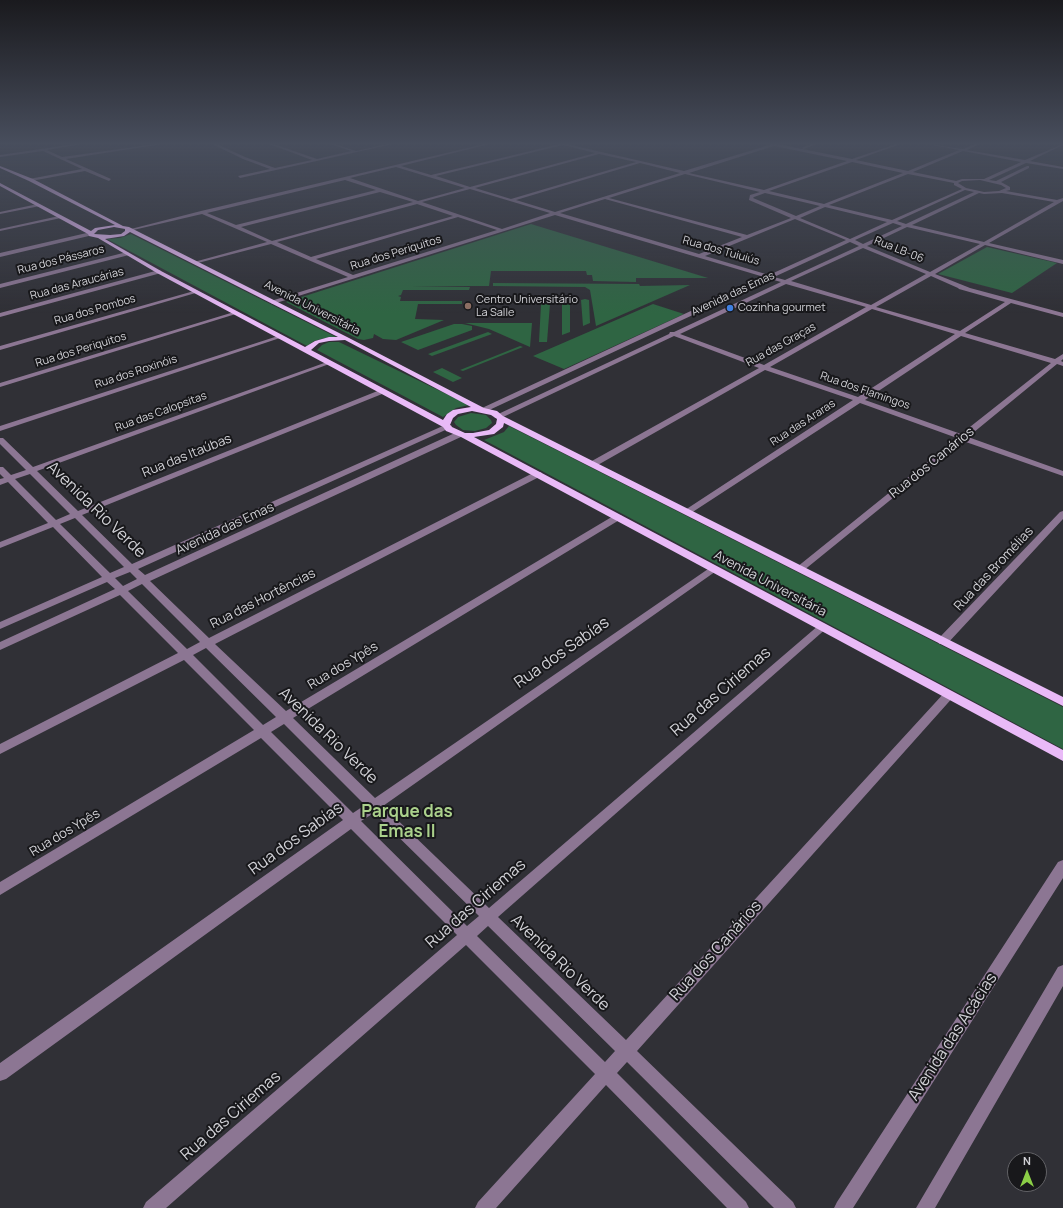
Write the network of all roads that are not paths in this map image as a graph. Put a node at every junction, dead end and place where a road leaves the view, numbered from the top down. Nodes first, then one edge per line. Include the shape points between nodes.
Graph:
1 (30, 200) edge
2 (70, 200) edge
3 (235, 200) edge
4 (249, 200) edge
5 (341, 200) edge
6 (413, 200) edge
7 (424, 200) edge
8 (513, 200) edge
9 (596, 200) edge
10 (613, 200) edge
11 (756, 200) edge
12 (801, 200) edge
13 (838, 200) edge
14 (939, 200) edge
15 (960, 200) edge
16 (1062, 201) edge
17 (418, 202) junction
18 (38, 205) junction
19 (824, 206) junction
20 (200, 212) junction
21 (0, 213) edge
22 (556, 213) junction
23 (458, 216) junction
24 (59, 217) junction
25 (795, 218) junction
26 (891, 221) junction
27 (908, 225) junction
28 (122, 227) junction
29 (236, 227) junction
30 (0, 230) edge
31 (129, 230) junction
32 (501, 230) junction
33 (94, 235) junction
34 (747, 237) junction
35 (850, 240) junction
36 (270, 242) junction
37 (983, 243) junction
38 (859, 247) junction
39 (127, 254) junction
40 (0, 255) edge
41 (12, 256) dead end
42 (700, 256) junction
43 (310, 259) junction
44 (1063, 262) edge
45 (196, 263) junction
46 (159, 272) junction
47 (927, 275) junction
48 (771, 276) junction
49 (353, 277) junction
50 (787, 281) junction
51 (0, 286) edge
52 (196, 292) junction
53 (1010, 301) junction
54 (273, 302) junction
55 (872, 306) junction
56 (236, 313) junction
57 (0, 315) edge
58 (1063, 315) edge
59 (659, 328) junction
60 (675, 334) junction
61 (959, 334) junction
62 (280, 337) junction
63 (347, 339) junction
64 (0, 348) edge
65 (307, 352) junction
66 (1063, 356) edge
67 (329, 363) junction
68 (1059, 363) edge
69 (763, 367) junction
70 (0, 385) edge
71 (383, 392) junction
72 (859, 400) junction
73 (484, 410) junction
74 (499, 417) junction
75 (447, 426) junction
76 (0, 429) edge
77 (462, 434) junction
78 (963, 438) junction
79 (0, 440) edge
80 (593, 464) junction
81 (0, 469) edge
82 (31, 471) junction
83 (538, 474) junction
84 (1063, 474) edge
85 (5, 480) edge
86 (688, 512) junction
87 (76, 514) junction
88 (1063, 514) edge
89 (618, 517) junction
90 (54, 523) junction
91 (0, 545) edge
92 (130, 568) junction
93 (714, 568) junction
94 (800, 568) junction
95 (108, 577) junction
96 (144, 580) junction
97 (122, 590) junction
98 (0, 626) edge
99 (823, 627) junction
100 (943, 641) junction
101 (207, 642) junction
102 (0, 646) edge
103 (185, 654) junction
104 (949, 694) junction
105 (1063, 702) edge
106 (285, 718) junction
107 (262, 731) junction
108 (0, 749) edge
109 (1063, 756) edge
110 (374, 805) junction
111 (352, 821) junction
112 (1063, 866) edge
113 (0, 889) edge
114 (488, 916) junction
115 (467, 935) junction
116 (1063, 972) edge
117 (626, 1051) junction
118 (0, 1073) edge
119 (605, 1073) junction
120 (152, 1208) edge
121 (484, 1208) edge
122 (740, 1208) edge
123 (787, 1208) edge
124 (843, 1208) edge
125 (925, 1208) edge

1 - 18 main road
2 - 28 main road
3 - 28 street
4 - 20 street
5 - 29 street
6 - 17 street
7 - 17 street
8 - 22 street, Rua dos Tuiuiús
9 - 22 street, Rua dos Periquitos
10 - 34 street
11 - 25 street, Rua LB-06
12 - 19 street
13 - 19 street
14 - 26 street, Avenida das Emas
15 - 27 street, Avenida das Emas
16 - 37 street, Rua das Graças
17 - 23 street
17 - 36 street
18 - 21 street
18 - 24 main road
19 - 25 street
19 - 26 street
20 - 29 street
20 - 31 street
22 - 32 street, Rua dos Periquitos
22 - 42 street, Rua dos Tuiuiús
23 - 32 street
23 - 43 street
24 - 30 street
24 - 33 main road
25 - 34 street
25 - 35 street, Rua LB-06
26 - 27 street
26 - 35 street, Avenida das Emas
27 - 37 street
27 - 38 street, Avenida das Emas
28 - 31 main road, Avenida Universitária
28 - 33 main road via 102,228
29 - 36 street
31 - 33 main road via 117,236
31 - 45 main road, Avenida Universitária
32 - 49 street, Rua dos Periquitos
33 - 39 main road
33 - 40 street
33 - 41 street
34 - 42 street
35 - 38 street, Rua LB-06
35 - 48 street, Avenida das Emas
36 - 43 street
36 - 45 street
37 - 44 street
37 - 47 street, Rua das Graças
38 - 47 street, Rua LB-06
38 - 50 street, Avenida das Emas
39 - 46 main road
39 - 51 street, Rua dos Pássaros
42 - 48 street, Rua dos Tuiuiús
43 - 49 street
45 - 54 main road, Avenida Universitária
46 - 52 main road
46 - 57 street, Rua das Araucárias
47 - 53 street, Rua LB-06
47 - 55 street, Rua das Graças
48 - 50 street, Rua dos Tuiuiús
48 - 59 street, Avenida das Emas
49 - 54 street, Rua dos Periquitos
50 - 55 street, Rua dos Tuiuiús
50 - 60 street, Avenida das Emas
52 - 56 main road
52 - 64 street, Rua dos Pombos
53 - 58 street, Rua LB-06
53 - 61 street, Rua das Araras
54 - 63 main road, Avenida Universitária
55 - 61 street, Rua dos Tuiuiús
55 - 69 street, Rua das Graças
56 - 62 main road
56 - 70 street, Rua dos Periquitos
59 - 60 street, Rua dos Flamingos
59 - 73 street, Avenida das Emas
60 - 69 street, Rua dos Flamingos
60 - 74 street, Avenida das Emas
61 - 68 street, Rua dos Tuiuiús
61 - 72 street, Rua das Araras
62 - 65 main road
62 - 76 street, Rua dos Roxinóis
63 - 65 main road via 317,342 308,348
63 - 73 main road, Avenida Universitária
65 - 67 main road
66 - 68 street, Rua dos Canários
67 - 71 main road
67 - 82 street, Rua das Calopsitas
68 - 78 street, Rua dos Canários
69 - 72 street, Rua dos Flamingos
69 - 80 street, Rua das Graças
71 - 75 main road
71 - 87 street, Rua das Itaúbas
72 - 78 street, Rua dos Flamingos
72 - 86 street, Rua das Araras
73 - 74 main road, Avenida Universitária
73 - 75 main road via 456,412 447,420
74 - 77 main road via 500,425 491,432
74 - 80 main road, Avenida Universitária
75 - 77 main road, Avenida Universitária
75 - 92 street, Avenida das Emas
77 - 83 main road, Avenida Universitária
77 - 96 street, Avenida das Emas
78 - 84 street, Rua dos Flamingos
78 - 94 street, Rua dos Canários
79 - 82 street, Avenida Rio Verde
80 - 86 main road, Avenida Universitária
81 - 85 street
82 - 85 street, Rua das Calopsitas
82 - 87 street, Avenida Rio Verde
83 - 89 main road, Avenida Universitária
83 - 101 street, Rua das Hortências
85 - 90 street
86 - 94 main road, Avenida Universitária
87 - 90 street, Rua das Itaúbas
87 - 92 street, Avenida Rio Verde
88 - 100 street, Rua das Bromélias
89 - 93 main road, Avenida Universitária
89 - 106 street, Rua dos Ypês
90 - 91 street, Rua das Itaúbas
90 - 95 street
92 - 95 street, Avenida das Emas
92 - 96 street, Avenida Rio Verde
93 - 99 main road, Avenida Universitária
93 - 110 street, Rua dos Sabías
94 - 100 main road, Avenida Universitária
95 - 97 street
95 - 98 street, Avenida das Emas
96 - 97 street, Avenida das Emas
96 - 101 street, Avenida Rio Verde
97 - 102 street, Avenida das Emas
97 - 103 street
99 - 104 main road, Avenida Universitária
99 - 114 street, Rua das Ciriemas
100 - 105 main road, Avenida Universitária
101 - 103 street, Rua das Hortências
101 - 106 street, Avenida Rio Verde
103 - 107 street
103 - 108 street, Rua das Hortências
104 - 109 main road, Avenida Universitária
104 - 117 street, Rua dos Canários
106 - 107 street, Rua dos Ypês
106 - 110 street, Avenida Rio Verde
107 - 111 street
107 - 113 street, Rua dos Ypês
110 - 111 street, Rua dos Sabías
110 - 114 street, Avenida Rio Verde
111 - 115 street
111 - 118 street, Rua dos Sabías
112 - 124 street, Avenida das Acácias
114 - 115 street, Rua das Ciriemas
114 - 117 street, Avenida Rio Verde
115 - 119 street
115 - 120 street, Rua das Ciriemas
116 - 125 street
117 - 119 street, Rua dos Canários
117 - 123 street, Avenida Rio Verde
119 - 121 street, Rua dos Canários
119 - 122 street

